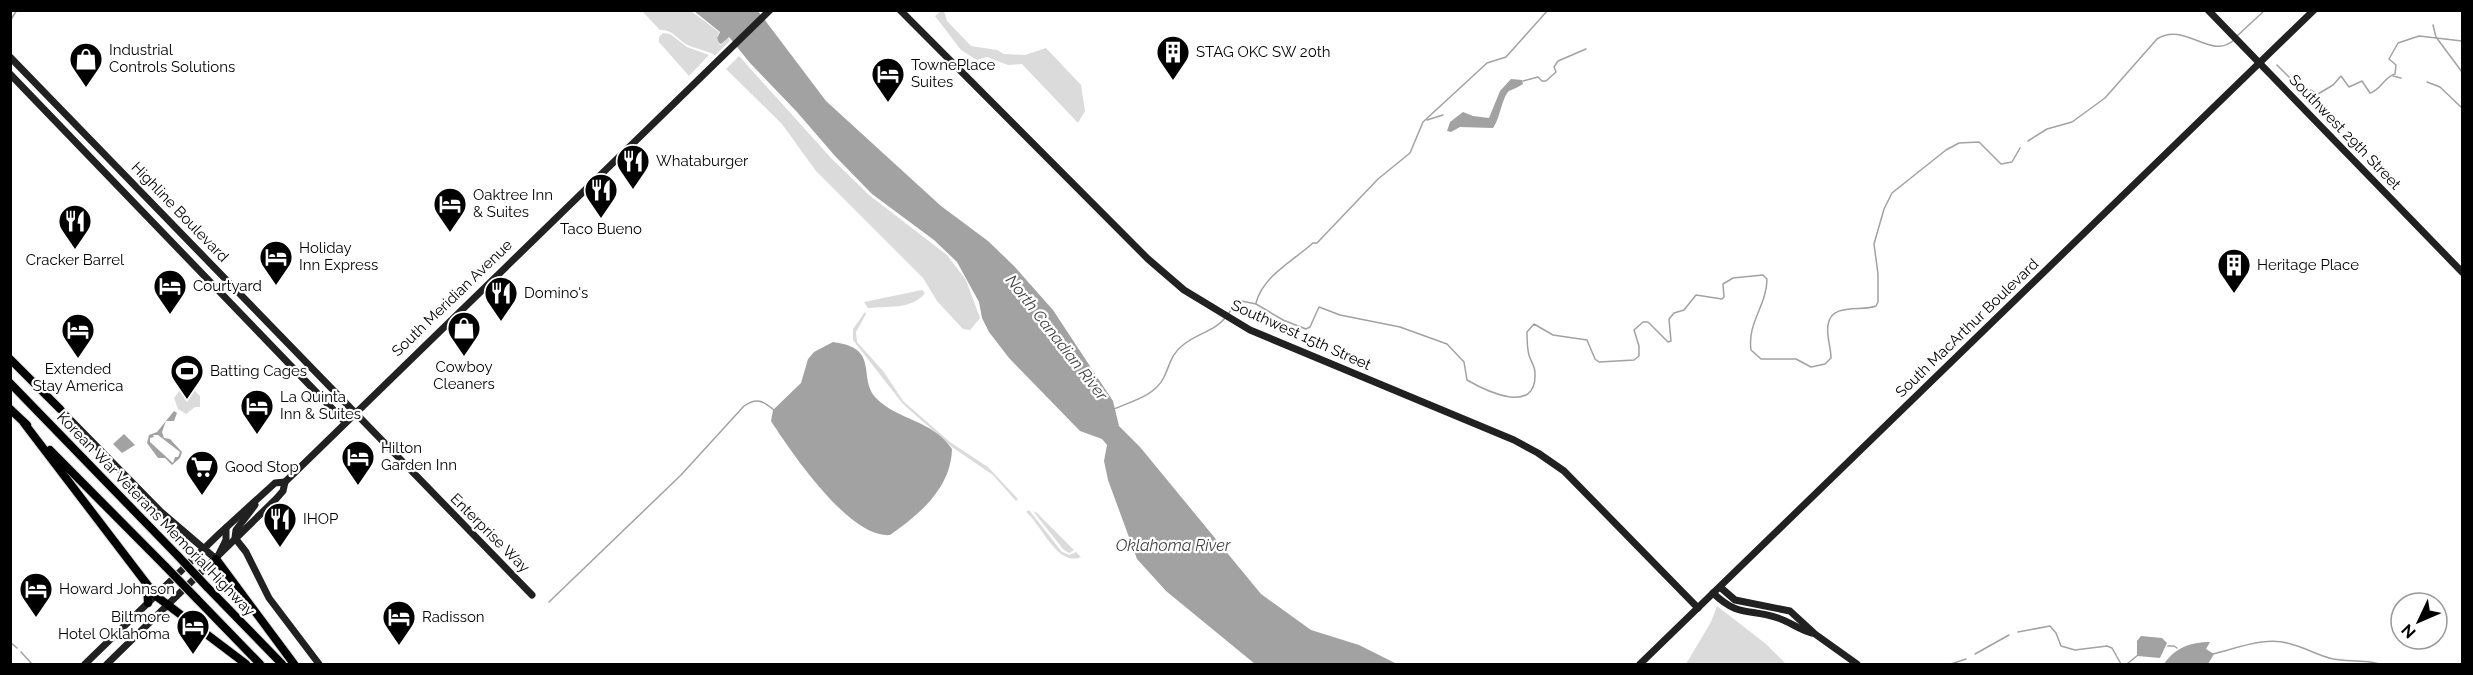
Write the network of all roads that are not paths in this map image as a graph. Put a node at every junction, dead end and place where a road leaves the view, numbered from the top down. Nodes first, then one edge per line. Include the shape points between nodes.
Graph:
1 (770, 10) edge
2 (900, 10) edge
3 (2208, 10) edge
4 (2314, 10) edge
5 (10, 57) edge
6 (2260, 63) junction
7 (10, 74) edge
8 (2463, 272) edge
9 (10, 359) edge
10 (10, 383) edge
11 (330, 388) junction
12 (321, 397) junction
13 (10, 409) edge
14 (60, 409) joint
15 (354, 413) junction
16 (345, 422) junction
17 (24, 423) junction
18 (285, 482) junction
19 (257, 500) junction
20 (226, 528) junction
21 (245, 530) junction
22 (219, 534) junction
23 (194, 539) junction
24 (236, 539) junction
25 (205, 548) junction
26 (246, 552) junction
27 (217, 558) junction
28 (146, 584) junction
29 (1719, 587) junction
30 (1713, 593) junction
31 (532, 595) dead end
32 (156, 596) junction
33 (148, 603) junction
34 (1755, 604) junction
35 (168, 606) junction
36 (1698, 608) junction
37 (1753, 614) junction
38 (1815, 634) junction
39 (106, 644) junction
40 (118, 653) junction
41 (85, 664) edge
42 (107, 664) edge
43 (246, 664) edge
44 (260, 664) edge
45 (282, 664) edge
46 (294, 664) edge
47 (319, 664) edge
48 (1640, 664) edge
49 (1857, 664) edge

1 - 15 main road, South Meridian Avenue
2 - 36 main road, Southwest 15th Street via 1148,259 1184,290 1250,330 1538,453 1564,471
3 - 6 main road, Southwest 29th Street
4 - 6 main road, South MacArthur Boulevard
5 - 11 main road, Highline Boulevard
6 - 8 main road, Southwest 29th Street
6 - 29 main road, South MacArthur Boulevard
7 - 12 main road, Highline Boulevard
9 - 14 highway
10 - 45 highway, Korean War Veterans Memorial Highway, bridge
11 - 12 main road
11 - 15 main road, Highline Boulevard
12 - 16 main road, Highline Boulevard
13 - 17 highway, Korean War Veterans Memorial Highway
14 - 23 main road via 161,512
15 - 16 main road, South Meridian Avenue
15 - 31 main road, Enterprise Way
16 - 18 main road, South Meridian Avenue
17 - 28 highway
17 - 44 highway, Korean War Veterans Memorial Highway, bridge
18 - 19 main road, South Meridian Avenue via 275,483
18 - 21 main road, South Meridian Avenue via 283,491
19 - 20 main road, South Meridian Avenue
19 - 24 main road via 236,530
20 - 22 main road, South Meridian Avenue
20 - 27 main road via 226,540
21 - 24 main road, South Meridian Avenue
21 - 26 main road
22 - 23 main road
22 - 25 main road, South Meridian Avenue
23 - 25 main road
24 - 26 main road
24 - 27 main road, South Meridian Avenue
25 - 27 main road
25 - 32 main road, South Meridian Avenue
26 - 47 main road via 265,592
27 - 35 main road, South Meridian Avenue
27 - 46 highway
28 - 32 highway
28 - 33 highway
29 - 30 main road, South MacArthur Boulevard
29 - 34 main road via 1735,600
30 - 36 main road, South MacArthur Boulevard
30 - 37 main road via 1731,608
32 - 33 main road, South Meridian Avenue
32 - 35 highway
33 - 39 main road, South Meridian Avenue
34 - 37 main road
34 - 38 main road via 1790,611
35 - 40 main road, South Meridian Avenue
35 - 43 highway
36 - 48 main road, South MacArthur Boulevard
37 - 38 main road via 1774,616
38 - 49 main road
39 - 40 main road
39 - 41 main road, South Meridian Avenue
40 - 42 main road, South Meridian Avenue

